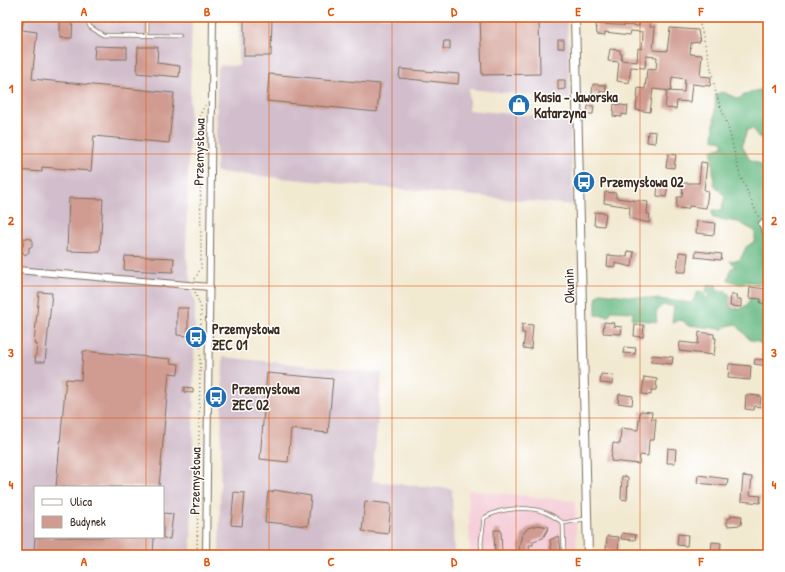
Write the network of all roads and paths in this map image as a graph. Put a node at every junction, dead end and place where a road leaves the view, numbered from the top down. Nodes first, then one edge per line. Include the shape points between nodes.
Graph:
1 (86, 17) edge
2 (148, 17) edge
3 (213, 17) edge
4 (575, 17) edge
5 (698, 17) edge
6 (147, 35) junction
7 (180, 36) dead end
8 (205, 104) dead end
9 (762, 224) joint
10 (768, 236) edge
11 (17, 270) edge
12 (194, 282) dead end
13 (210, 287) junction
14 (194, 290) dead end
15 (587, 519) junction
16 (563, 523) junction
17 (197, 555) edge
18 (206, 555) edge
19 (482, 555) edge
20 (564, 555) edge
21 (588, 555) edge

1 - 6 lane via 90,27 103,35
2 - 6 lane
3 - 13 street, Przemysłowa
4 - 15 main road, Okunin
5 - 9 path via 716,94 733,143 740,175
6 - 7 lane
8 - 12 path via 200,115 201,268
9 - 10 street
11 - 13 street
13 - 18 street, Przemysłowa
14 - 17 path via 201,308
15 - 16 lane
15 - 21 main road, Okunin
16 - 19 lane via 544,512 533,510 518,509 490,513 483,522
16 - 20 lane

